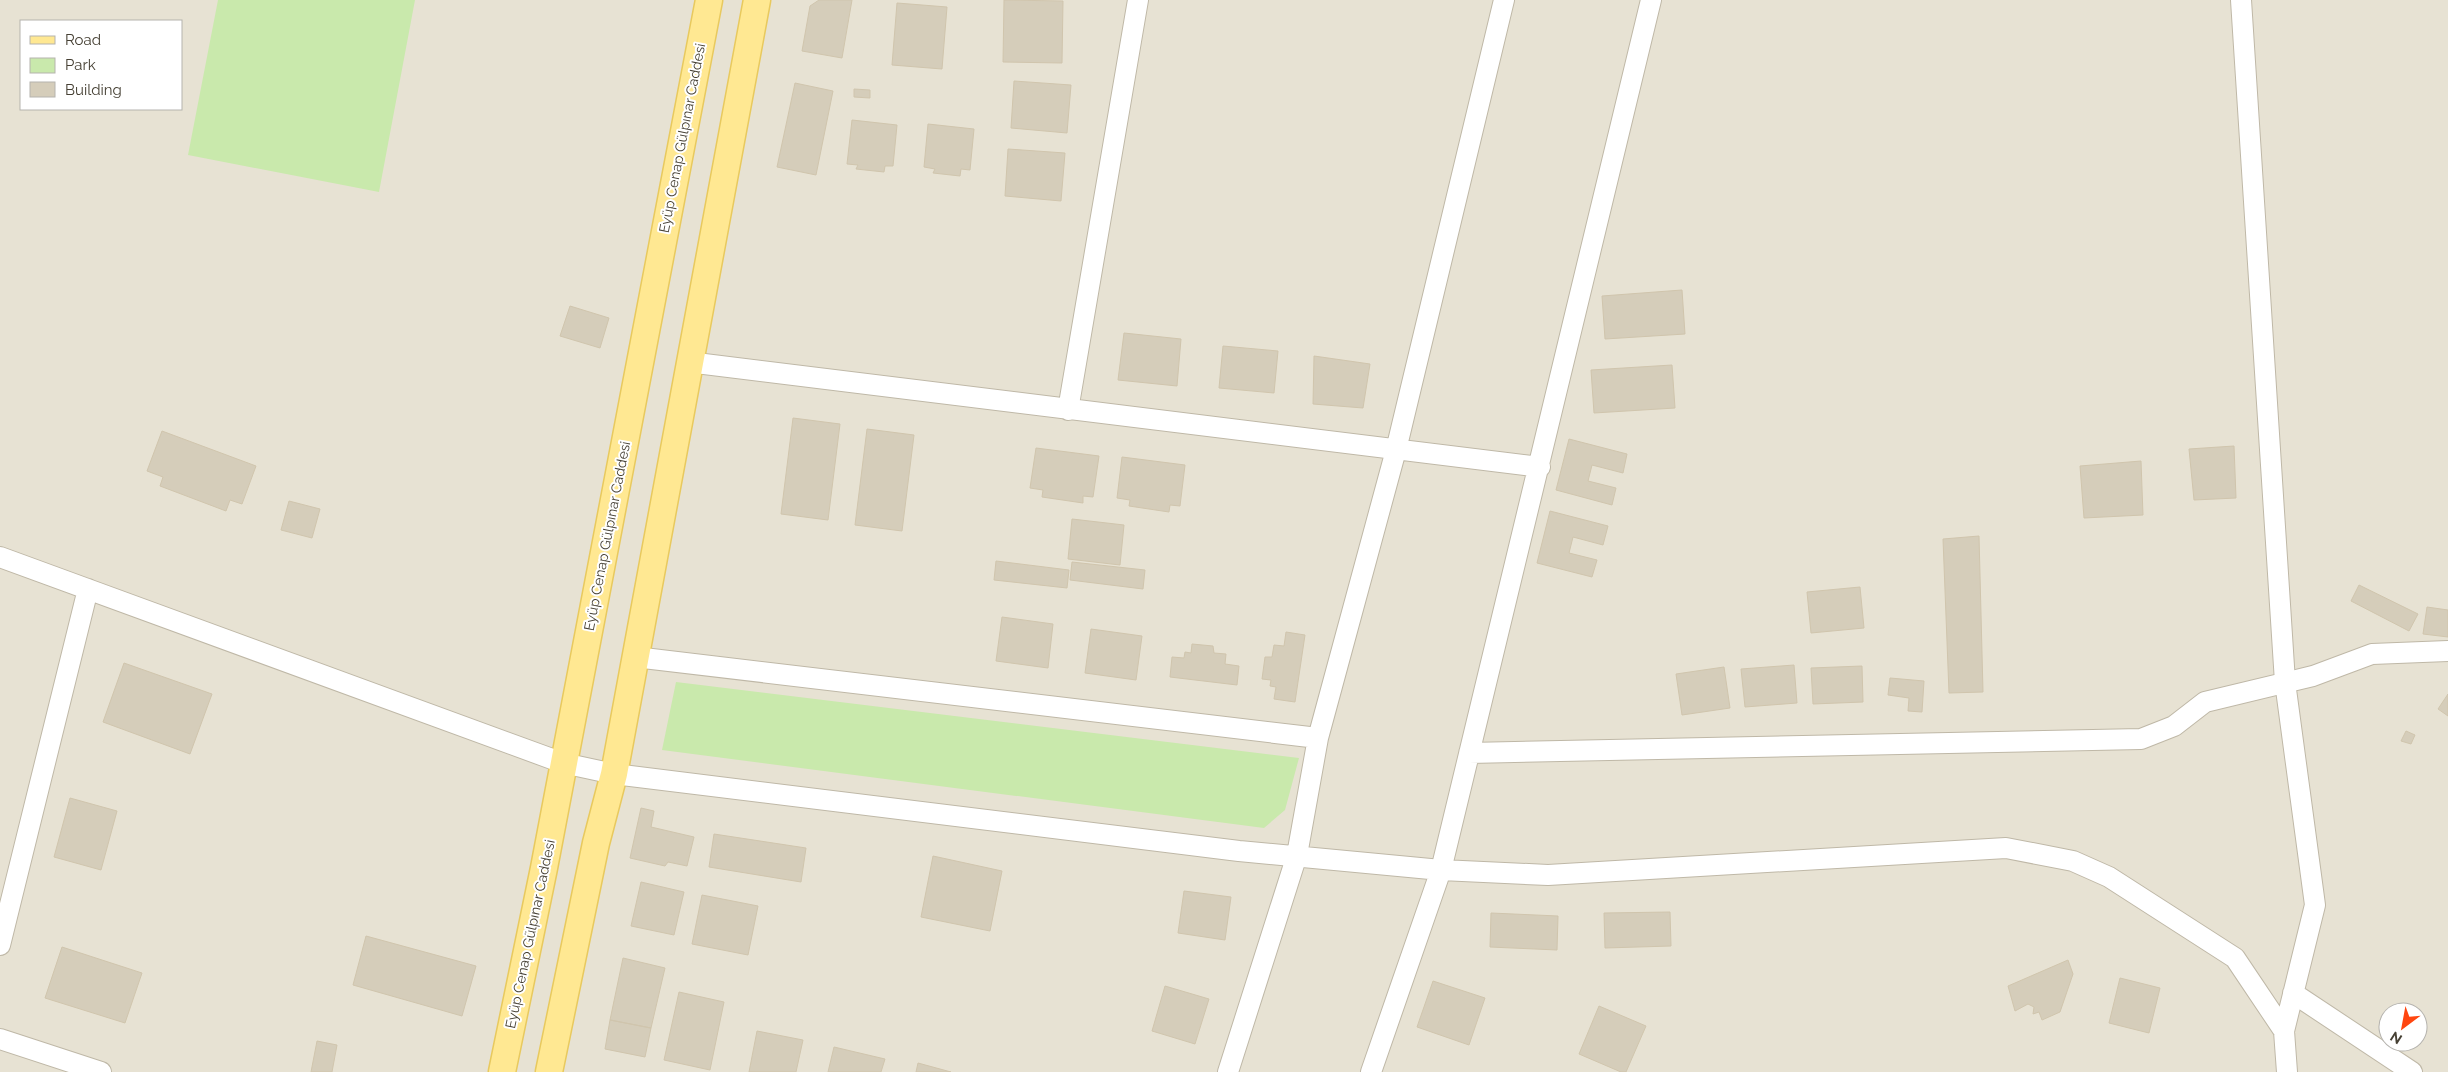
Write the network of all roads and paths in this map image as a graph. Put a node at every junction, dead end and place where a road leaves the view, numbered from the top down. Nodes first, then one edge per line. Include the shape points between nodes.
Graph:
1 (709, 0) edge
2 (757, 0) edge
3 (1138, 0) edge
4 (1504, 0) edge
5 (1652, 0) edge
6 (2241, 0) edge
7 (688, 362) junction
8 (1068, 410) junction
9 (1396, 450) junction
10 (1540, 467) junction
11 (0, 557) edge
12 (88, 588) junction
13 (2448, 651) edge
14 (635, 657) junction
15 (2285, 682) junction
16 (1318, 738) junction
17 (1469, 753) junction
18 (563, 763) junction
19 (614, 774) junction
20 (1296, 855) junction
21 (1441, 870) junction
22 (0, 945) edge
23 (2293, 993) junction
24 (2284, 1031) junction
25 (0, 1039) edge
26 (101, 1072) edge
27 (502, 1072) edge
28 (549, 1072) edge
29 (1228, 1072) edge
30 (1371, 1072) edge
31 (2287, 1072) edge
32 (2412, 1072) edge

1 - 18 main road, Eyüp Cenap Gülpınar Caddesi
2 - 7 main road
3 - 8 street
4 - 9 street
5 - 10 street
6 - 15 street
7 - 8 street
7 - 14 main road
8 - 9 street
9 - 10 street
9 - 16 street
10 - 17 street
11 - 12 street
12 - 18 street
12 - 22 street
13 - 15 street via 2372,654 2313,676
14 - 16 street
14 - 19 main road
15 - 17 street via 2205,702 2174,726 2141,739
15 - 23 street via 2316,905
16 - 20 street
17 - 21 street
18 - 19 street
18 - 27 main road, Eyüp Cenap Gülpınar Caddesi
19 - 20 street via 1239,851
19 - 28 main road via 596,843
20 - 21 street
20 - 29 street
21 - 24 street via 1548,875 2006,848 2073,861 2108,877 2235,958
21 - 30 street
23 - 24 street
23 - 32 street
24 - 31 street
25 - 26 street

